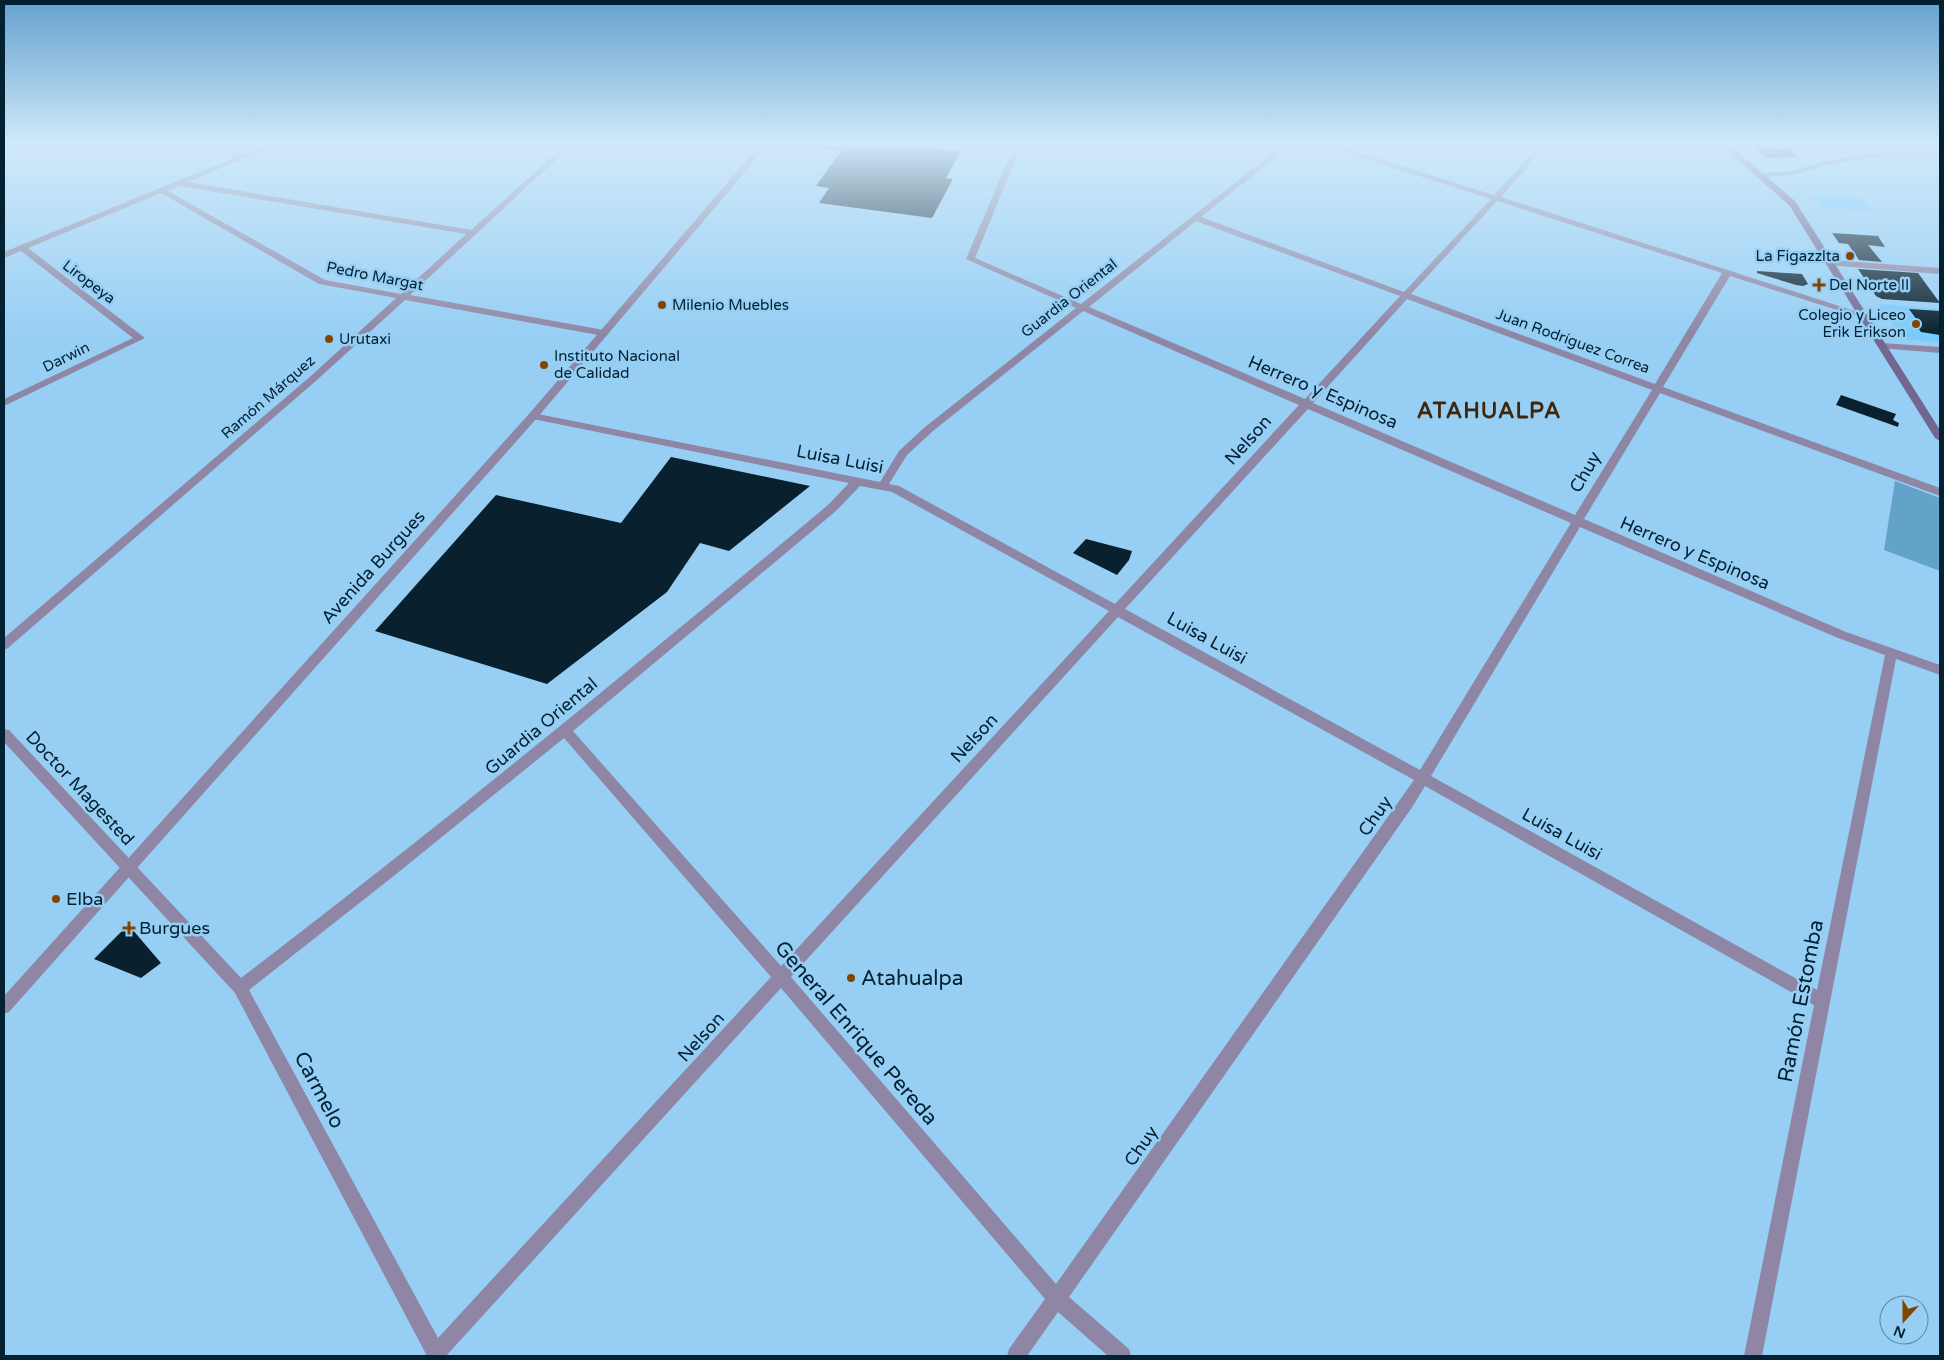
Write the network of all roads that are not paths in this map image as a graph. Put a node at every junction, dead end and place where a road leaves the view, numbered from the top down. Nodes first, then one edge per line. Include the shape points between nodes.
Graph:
1 (114, 209) edge
2 (195, 209) edge
3 (335, 209) edge
4 (499, 209) edge
5 (709, 209) edge
6 (990, 209) edge
7 (1206, 209) edge
8 (1485, 209) edge
9 (1531, 209) edge
10 (1796, 209) edge
11 (1195, 218) junction
12 (473, 233) junction
13 (22, 248) junction
14 (4, 255) edge
15 (1830, 263) junction
16 (1940, 271) edge
17 (1727, 273) junction
18 (404, 296) junction
19 (1405, 296) junction
20 (1084, 308) junction
21 (1862, 315) junction
22 (604, 333) junction
23 (140, 338) joint
24 (1882, 346) junction
25 (1940, 350) edge
26 (1656, 388) junction
27 (4, 403) edge
28 (1306, 404) junction
29 (533, 416) junction
30 (1940, 438) edge
31 (857, 482) junction
32 (883, 486) junction
33 (1940, 492) edge
34 (1578, 521) junction
35 (1117, 610) junction
36 (4, 645) edge
37 (1891, 654) junction
38 (1940, 670) edge
39 (565, 731) junction
40 (4, 734) edge
41 (1424, 778) junction
42 (129, 867) junction
43 (781, 977) junction
44 (240, 988) junction
45 (1823, 1001) junction
46 (4, 1007) edge
47 (1056, 1298) junction
48 (435, 1356) edge
49 (1016, 1356) edge
50 (1122, 1356) edge
51 (1753, 1356) edge

1 - 13 street
2 - 18 street, Pedro Margat via 322,282
3 - 12 street
4 - 12 street, Ramón Márquez
5 - 22 street, Avenida Burgues
6 - 20 street, Herrero y Espinosa via 970,258
7 - 11 street, Guardia Oriental
8 - 19 street, Nelson
9 - 17 street
10 - 15 main road
11 - 19 street, Juan Rodríguez Correa
11 - 20 street, Guardia Oriental
12 - 18 street, Ramón Márquez
13 - 14 street
13 - 23 street, Liropeya
15 - 16 street
15 - 21 main road
17 - 21 street
17 - 26 street, Chuy
18 - 22 street, Pedro Margat
18 - 36 street, Ramón Márquez via 315,377
19 - 26 street, Juan Rodríguez Correa
19 - 28 street, Nelson
20 - 28 street, Herrero y Espinosa
20 - 32 street, Guardia Oriental via 913,443
21 - 24 main road
22 - 29 street, Avenida Burgues
23 - 27 street, Darwin
24 - 25 street
24 - 30 main road
26 - 33 street, Juan Rodríguez Correa
26 - 34 street, Chuy
28 - 34 street, Herrero y Espinosa
28 - 35 street, Nelson
29 - 31 street, Luisa Luisi
29 - 42 street, Avenida Burgues
31 - 32 street, Luisa Luisi
31 - 39 street, Guardia Oriental via 832,508
32 - 35 street, Luisa Luisi via 905,494
34 - 37 street, Herrero y Espinosa
34 - 41 street, Chuy
35 - 41 street, Luisa Luisi
35 - 43 street, Nelson
37 - 38 street, Herrero y Espinosa
37 - 45 street, Ramón Estomba
39 - 43 street, General Enrique Pereda
39 - 44 street, Guardia Oriental via 358,898
40 - 42 street, Doctor Magested
41 - 45 street, Luisa Luisi
41 - 47 street, Chuy
42 - 44 street, Carmelo
42 - 46 street, Avenida Burgues
43 - 47 street, General Enrique Pereda
43 - 48 street, Nelson
44 - 48 street, Carmelo
45 - 51 street, Ramón Estomba
47 - 49 street, Chuy
47 - 50 street, General Enrique Pereda

